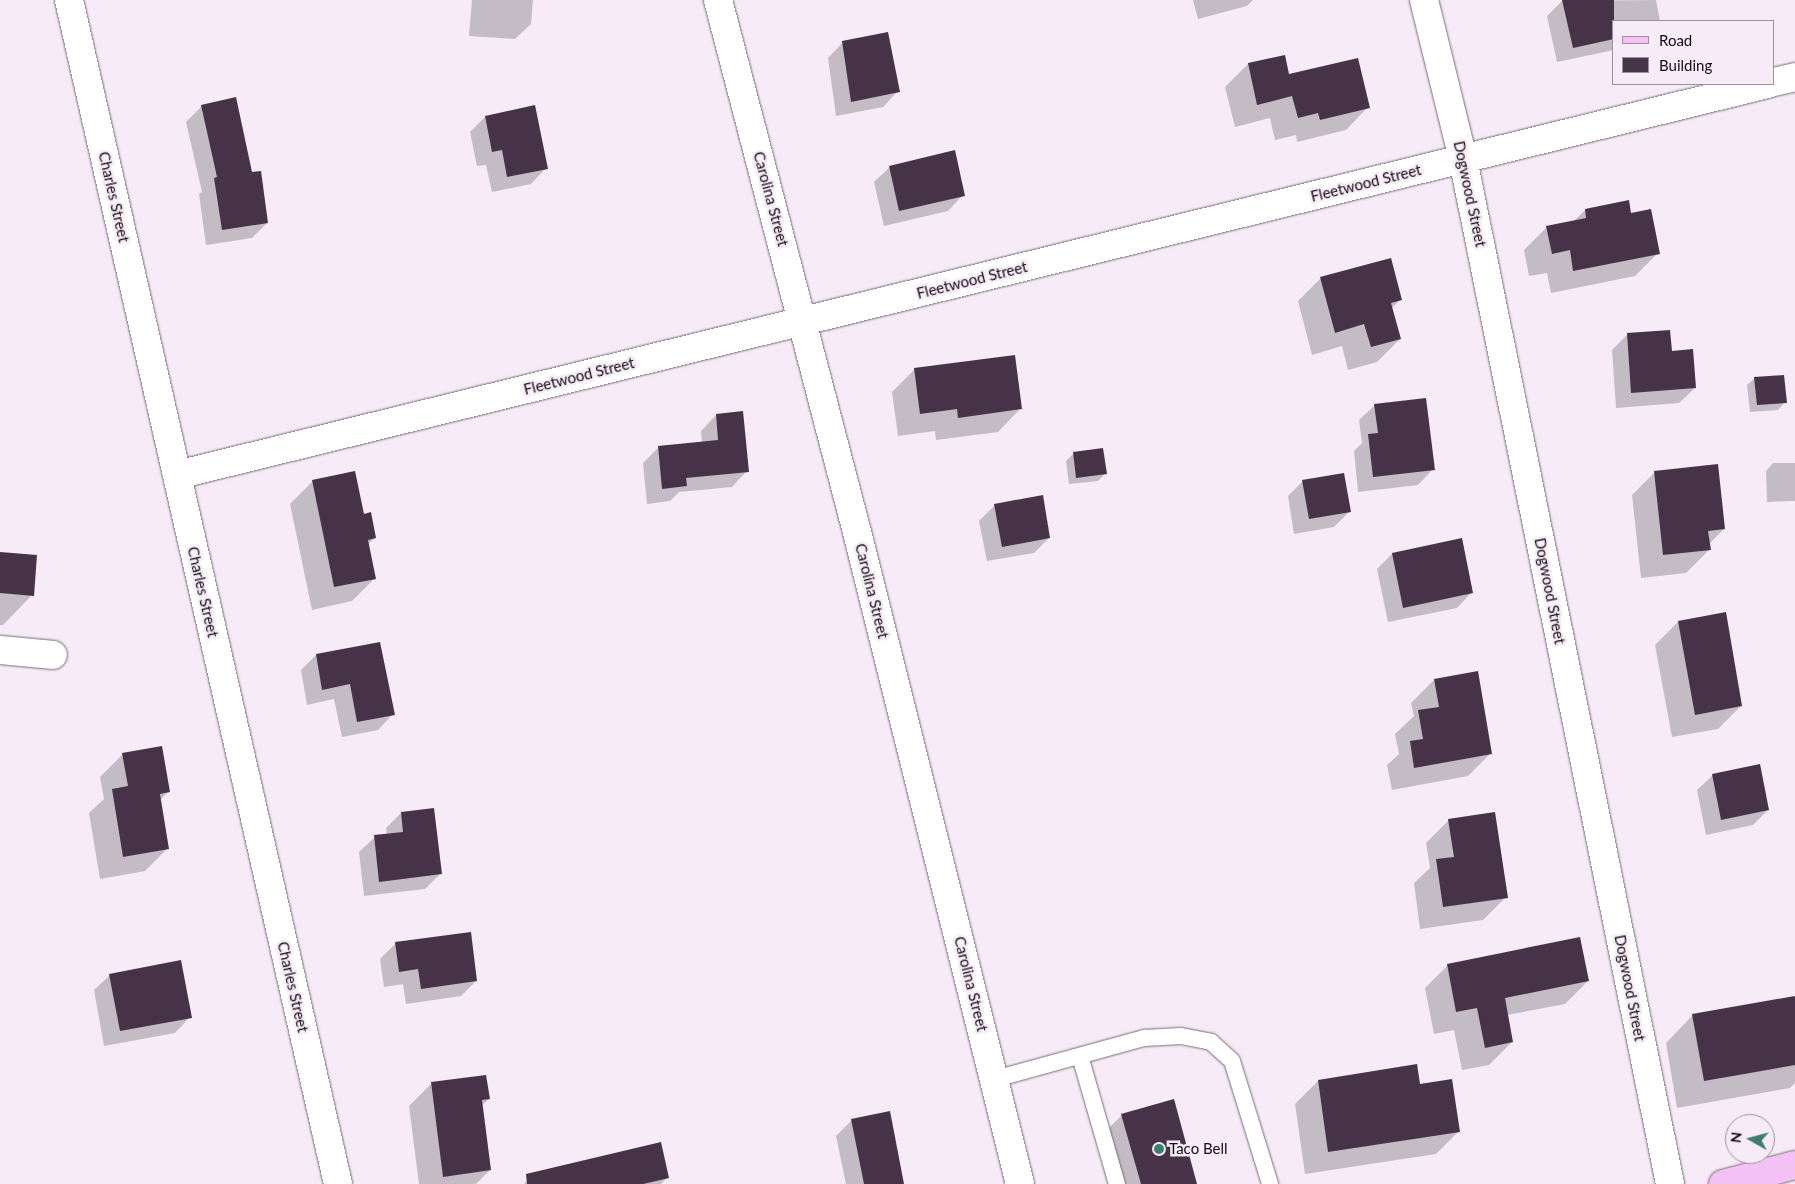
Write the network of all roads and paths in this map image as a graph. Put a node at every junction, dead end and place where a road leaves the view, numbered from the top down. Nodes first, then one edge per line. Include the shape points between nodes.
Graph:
1 (69, 0) edge
2 (718, 0) edge
3 (1424, 0) edge
4 (1795, 77) edge
5 (1775, 82) edge
6 (1764, 85) edge
7 (1463, 159) junction
8 (803, 321) junction
9 (177, 475) junction
10 (0, 650) edge
11 (53, 655) dead end
12 (1080, 1056) junction
13 (995, 1079) junction
14 (1795, 1165) edge
15 (338, 1184) edge
16 (1020, 1184) edge
17 (1116, 1184) edge
18 (1270, 1184) edge
19 (1670, 1184) edge
20 (1723, 1184) edge

1 - 9 street, Charles Street
2 - 8 street, Carolina Street
3 - 7 street, Dogwood Street
4 - 5 street
6 - 7 street, Fleetwood Street
7 - 8 street, Fleetwood Street
7 - 19 street, Dogwood Street
8 - 9 street, Fleetwood Street
8 - 13 street, Carolina Street
9 - 15 street, Charles Street
10 - 11 street
12 - 13 lane
12 - 17 lane
12 - 18 lane via 1144,1038 1181,1036 1211,1042 1232,1061
13 - 16 street, Carolina Street
14 - 20 main road

